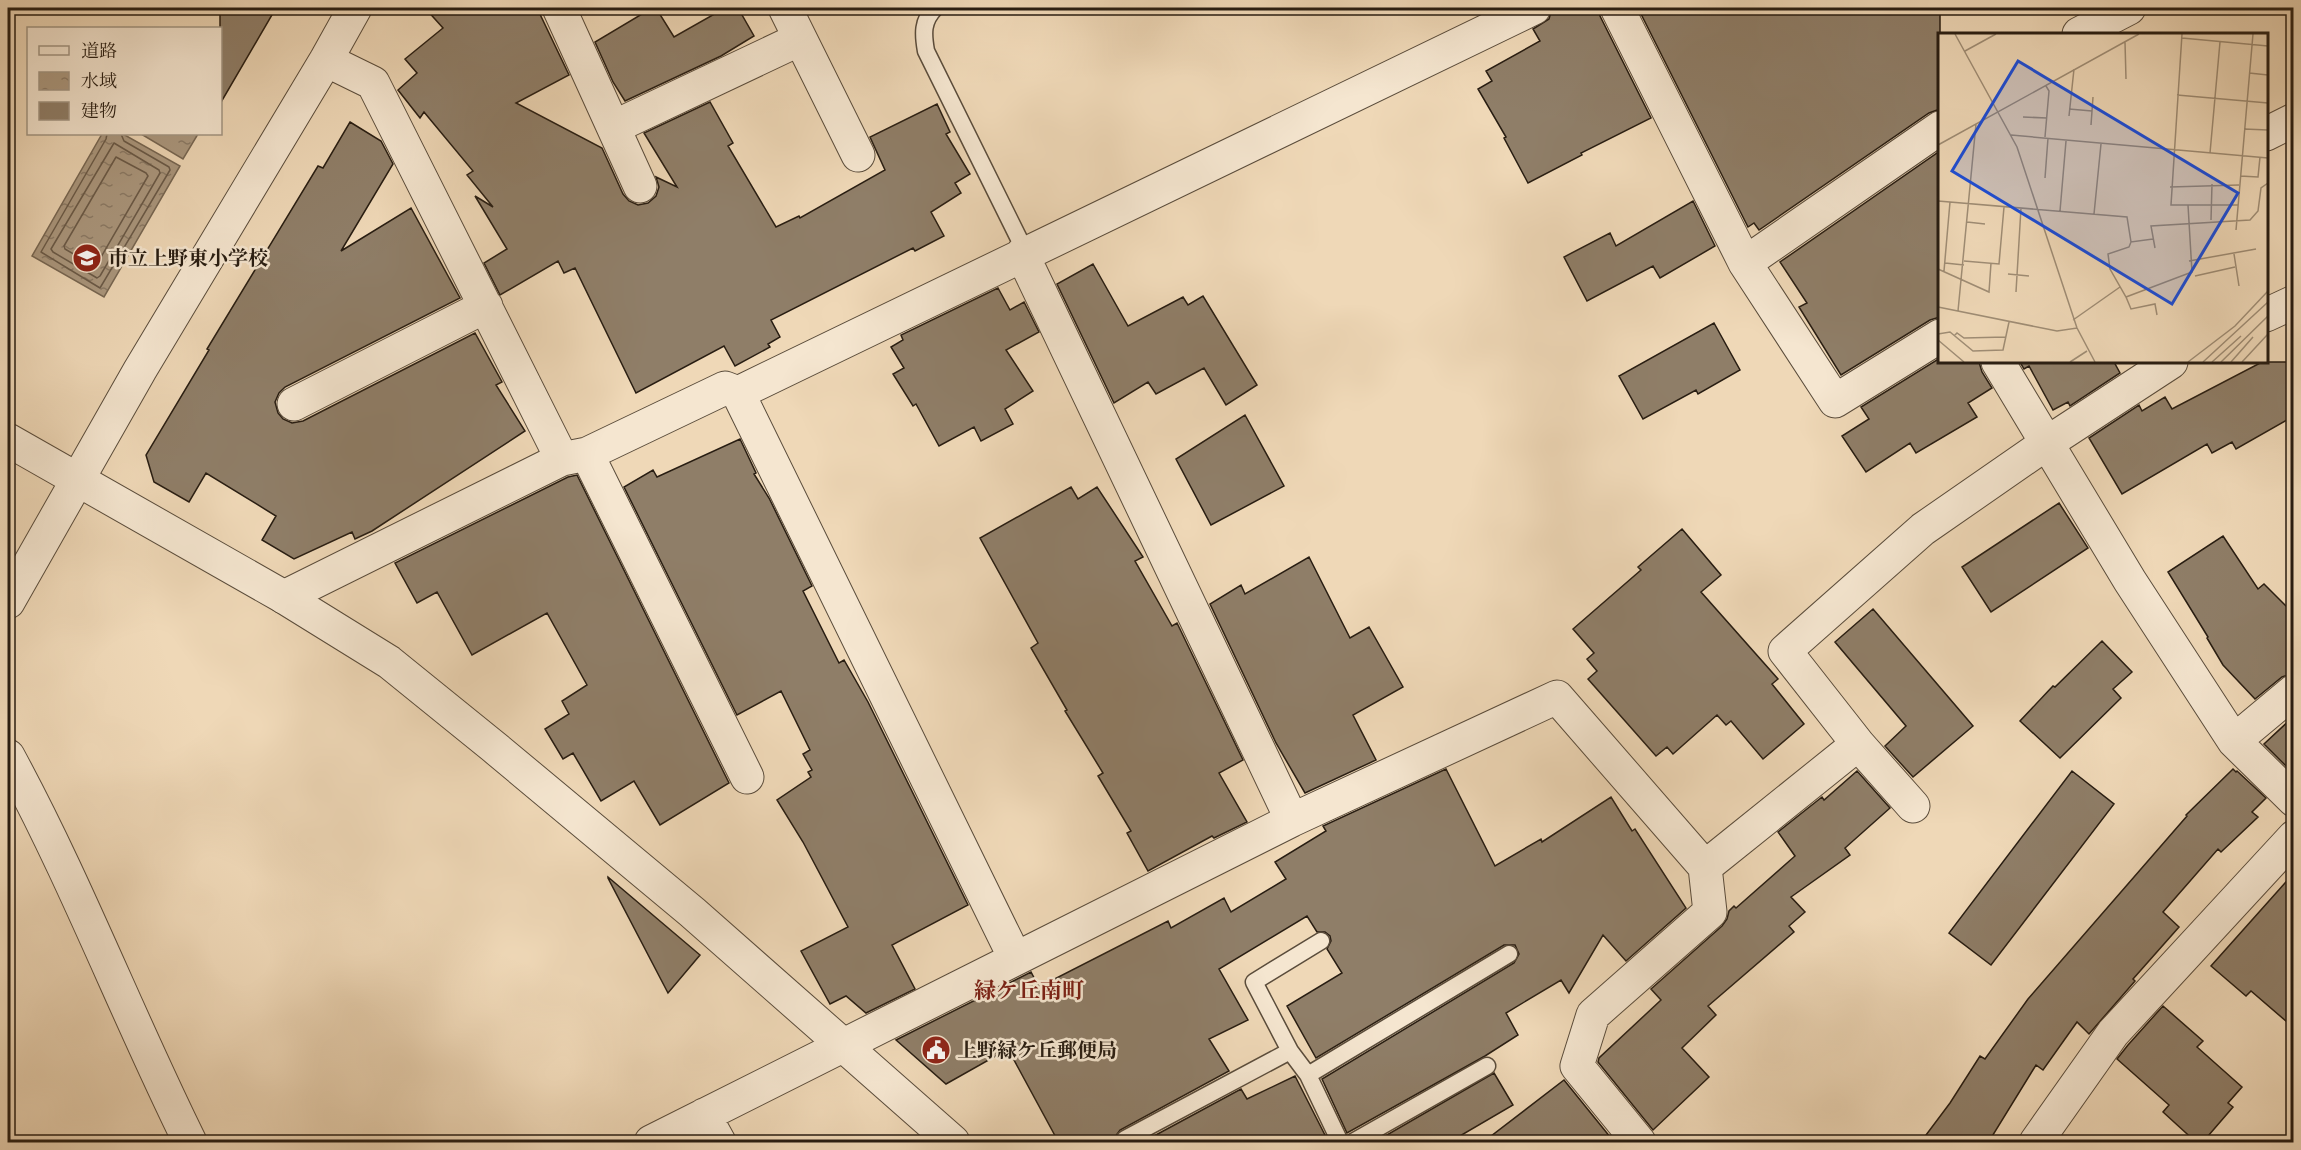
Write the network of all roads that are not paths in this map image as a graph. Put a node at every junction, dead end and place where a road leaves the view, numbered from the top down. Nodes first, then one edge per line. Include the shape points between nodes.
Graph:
1 (355, 8) edge
2 (559, 8) edge
3 (785, 8) edge
4 (935, 8) edge
5 (1534, 8) edge
6 (1617, 8) edge
7 (2129, 8) edge
8 (2081, 33) edge
9 (800, 39) junction
10 (326, 60) junction
11 (2294, 120) edge
12 (614, 127) junction
13 (1938, 129) edge
14 (2268, 133) edge
15 (858, 155) dead end
16 (640, 186) dead end
17 (1024, 254) junction
18 (1745, 263) junction
19 (2294, 302) edge
20 (486, 306) junction
21 (2268, 314) edge
22 (1938, 337) edge
23 (1999, 363) edge
24 (2169, 363) edge
25 (738, 393) junction
26 (294, 404) dead end
27 (8, 440) edge
28 (2047, 443) junction
29 (575, 457) junction
30 (76, 480) junction
31 (284, 597) junction
32 (8, 602) edge
33 (2294, 691) edge
34 (2234, 741) junction
35 (1858, 744) junction
36 (8, 756) edge
37 (747, 777) dead end
38 (2294, 800) edge
39 (1914, 806) dead end
40 (1292, 820) junction
41 (2294, 837) edge
42 (1705, 867) junction
43 (1321, 941) dead end
44 (1509, 954) dead end
45 (1015, 958) junction
46 (843, 1047) junction
47 (1290, 1051) junction
48 (1487, 1066) dead end
49 (1308, 1075) junction
50 (712, 1129) edge
51 (1341, 1142) edge
52 (190, 1143) edge
53 (651, 1143) edge
54 (953, 1143) edge
55 (1126, 1143) edge
56 (1639, 1143) edge
57 (2036, 1143) edge

1 - 10 street
2 - 12 street
3 - 9 street
4 - 17 lane via 927,16 922,33 926,51
5 - 17 street
6 - 18 street
7 - 8 street
9 - 12 street
9 - 15 street
10 - 20 street via 373,83
10 - 30 street
11 - 14 street
12 - 16 street
13 - 18 street
17 - 25 street
17 - 40 street
18 - 22 street via 1835,401
19 - 21 street
20 - 26 street
20 - 29 street
23 - 28 street
24 - 28 street
25 - 29 street via 725,388
25 - 45 street
27 - 30 street
28 - 34 street via 2130,581
28 - 35 street via 1923,529 1785,651
29 - 31 street
29 - 37 street
30 - 31 street
30 - 32 street
31 - 46 street via 389,662 692,912
33 - 34 street
34 - 38 street
35 - 39 street
35 - 42 street
36 - 52 street via 64,868
40 - 42 street via 1557,697
40 - 45 street
41 - 57 street via 2113,1033
42 - 56 street via 1710,912 1593,1015 1577,1066
43 - 47 lane via 1254,982
44 - 49 lane
45 - 46 street
46 - 50 street
46 - 54 street
47 - 49 lane
47 - 55 lane via 1125,1139
48 - 51 lane
49 - 51 lane
50 - 53 street

